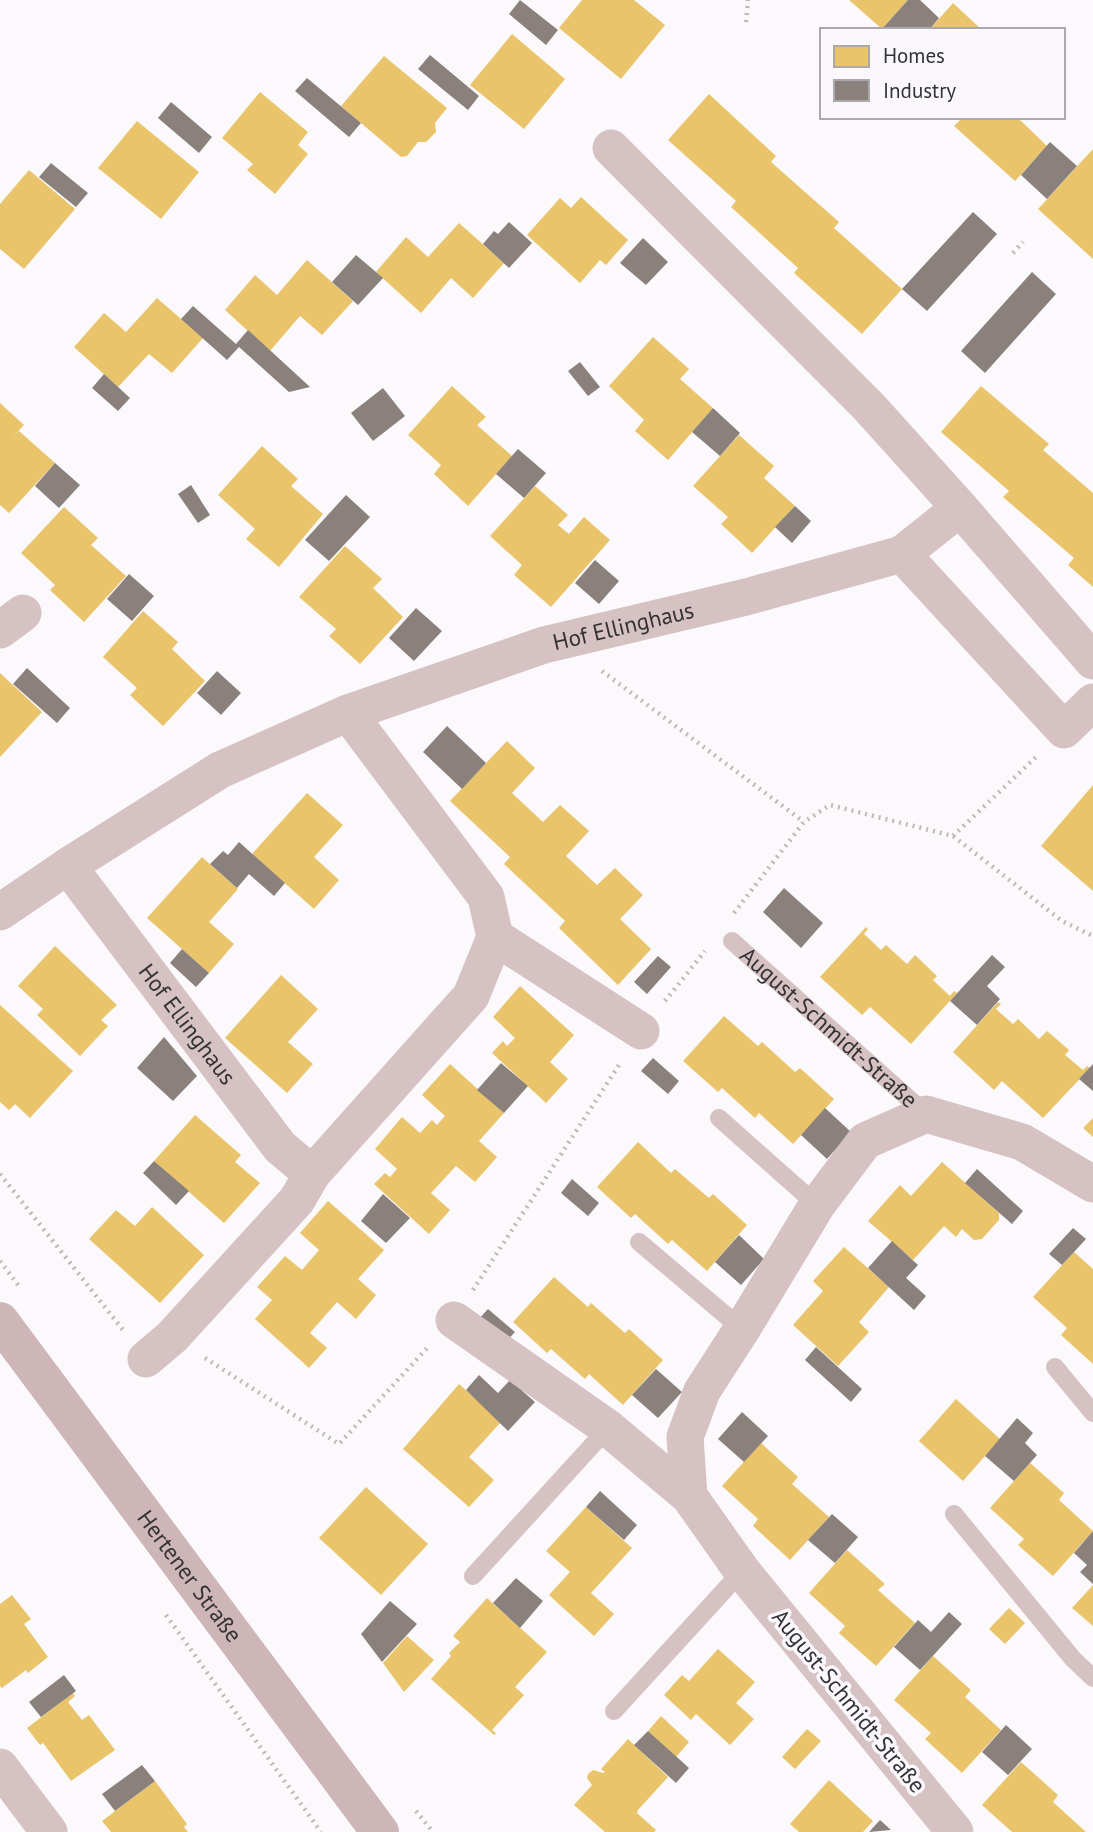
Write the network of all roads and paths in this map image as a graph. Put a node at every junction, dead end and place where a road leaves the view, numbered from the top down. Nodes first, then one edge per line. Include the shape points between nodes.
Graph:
1 (748, 0) edge
2 (746, 22) dead end
3 (611, 148) dead end
4 (1023, 242) dead end
5 (1013, 253) dead end
6 (960, 509) junction
7 (902, 554) junction
8 (562, 641) junction
9 (1093, 661) edge
10 (1093, 702) edge
11 (348, 713) junction
12 (1064, 730) junction
13 (804, 822) junction
14 (953, 836) junction
15 (68, 866) junction
16 (0, 912) edge
17 (729, 921) dead end
18 (1093, 936) edge
19 (495, 937) junction
20 (732, 941) dead end
21 (712, 942) dead end
22 (641, 1031) junction
23 (926, 1114) junction
24 (719, 1118) dead end
25 (0, 1174) edge
26 (312, 1174) junction
27 (1093, 1184) edge
28 (817, 1205) junction
29 (639, 1242) dead end
30 (454, 1320) junction
31 (0, 1321) edge
32 (742, 1329) junction
33 (159, 1348) junction
34 (1055, 1367) dead end
35 (1093, 1413) edge
36 (608, 1428) junction
37 (689, 1496) junction
38 (954, 1514) dead end
39 (742, 1571) junction
40 (473, 1576) dead end
41 (1093, 1678) edge
42 (614, 1711) dead end
43 (0, 1767) edge
44 (49, 1832) edge
45 (380, 1832) edge
46 (955, 1832) edge

1 - 2 path
3 - 6 street via 870,408
4 - 5 path
6 - 7 street, Hof Ellinghaus
6 - 9 street
7 - 8 street, Hof Ellinghaus
7 - 12 street
8 - 11 street, Hof Ellinghaus
8 - 13 path
10 - 12 street
11 - 15 street, Hof Ellinghaus via 220,770
11 - 19 street via 486,897
12 - 14 path
13 - 14 path via 830,805
13 - 17 path
14 - 18 path via 1062,921
15 - 16 street, Hof Ellinghaus
15 - 26 street, Hof Ellinghaus via 280,1147
19 - 22 street
19 - 26 street via 471,996
20 - 23 lane, August-Schmidt-Straße
21 - 22 path
22 - 30 path
23 - 27 street, August-Schmidt-Straße via 1022,1142
23 - 28 street, August-Schmidt-Straße via 865,1141
24 - 28 lane
25 - 33 path
26 - 33 street via 297,1200
28 - 32 street, August-Schmidt-Straße
29 - 32 lane
30 - 33 path via 339,1444
30 - 36 street, August-Schmidt-Straße
31 - 45 main road, Hertener Straße
32 - 37 street, August-Schmidt-Straße via 702,1391 685,1437
34 - 35 lane
36 - 37 street, August-Schmidt-Straße
36 - 40 lane
37 - 39 street, August-Schmidt-Straße
38 - 41 lane
39 - 42 lane
39 - 46 street, August-Schmidt-Straße
43 - 44 street

